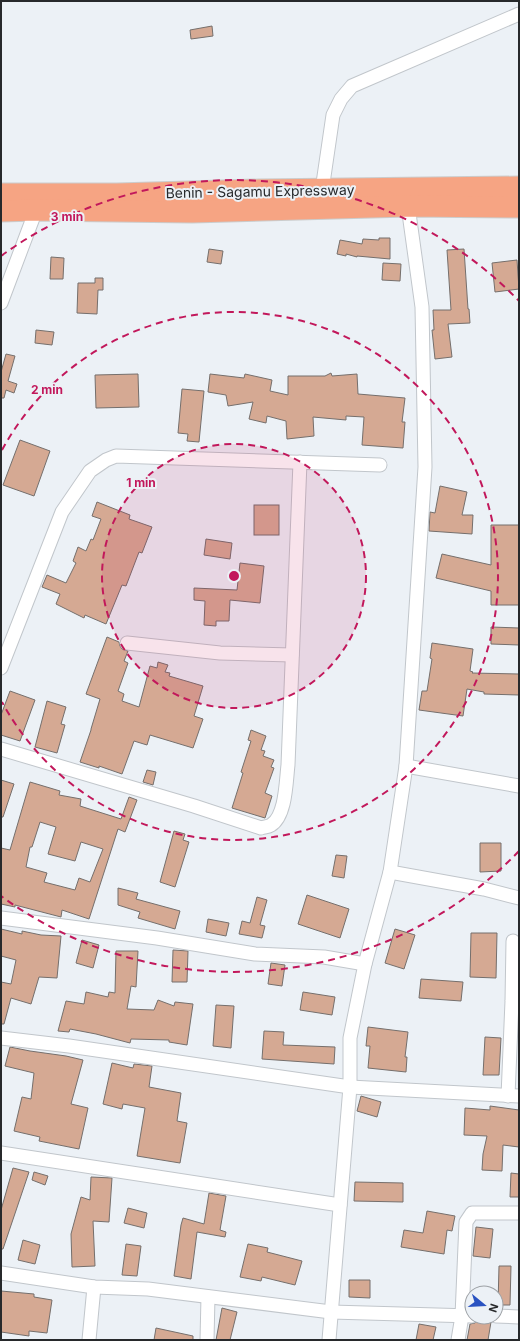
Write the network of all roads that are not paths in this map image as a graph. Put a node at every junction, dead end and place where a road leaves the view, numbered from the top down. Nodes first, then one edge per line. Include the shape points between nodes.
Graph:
1 (519, 14) edge
2 (519, 187) edge
3 (322, 190) junction
4 (1, 194) edge
5 (260, 200) junction
6 (408, 206) junction
7 (519, 206) edge
8 (36, 210) junction
9 (1, 211) edge
10 (1, 303) edge
11 (300, 462) junction
12 (380, 465) dead end
13 (127, 643) dead end
14 (292, 655) junction
15 (1, 668) edge
16 (1, 749) edge
17 (406, 766) junction
18 (519, 786) edge
19 (390, 872) junction
20 (519, 898) edge
21 (1, 918) edge
22 (513, 941) dead end
23 (365, 964) junction
24 (1, 1038) edge
25 (350, 1087) junction
26 (514, 1096) edge
27 (1, 1152) edge
28 (340, 1205) junction
29 (519, 1213) edge
30 (1, 1273) edge
31 (467, 1285) edge
32 (94, 1288) junction
33 (208, 1297) junction
34 (331, 1312) junction
35 (464, 1316) edge
36 (504, 1316) edge
37 (519, 1317) edge
38 (464, 1324) edge
39 (89, 1340) edge
40 (207, 1340) edge
41 (329, 1340) edge
42 (458, 1340) edge

1 - 3 street via 352,86 341,99 333,115
2 - 3 highway, Benin - Sagamu Expressway
3 - 5 highway, Benin - Sagamu Expressway
4 - 5 highway, Benin - Sagamu Expressway via 117,194
5 - 6 highway
5 - 8 highway via 192,212
6 - 7 highway
6 - 17 street via 422,307 425,467
8 - 9 highway
8 - 10 street
11 - 12 street
11 - 14 street
11 - 15 street via 116,456 90,471 62,512
13 - 14 street via 220,653
14 - 16 street via 288,765 284,801 270,826 261,828
17 - 18 street
17 - 19 street
19 - 20 street
19 - 23 street
21 - 23 street via 157,938 255,954 324,957
22 - 26 street
23 - 25 street via 350,1038
24 - 25 street
25 - 26 street
25 - 28 street
27 - 28 street
28 - 34 street
29 - 31 street via 472,1213 466,1222
30 - 32 street
32 - 33 street via 148,1289
32 - 39 street
33 - 34 street
33 - 40 street
34 - 35 street
34 - 41 street
36 - 37 street
38 - 42 street

